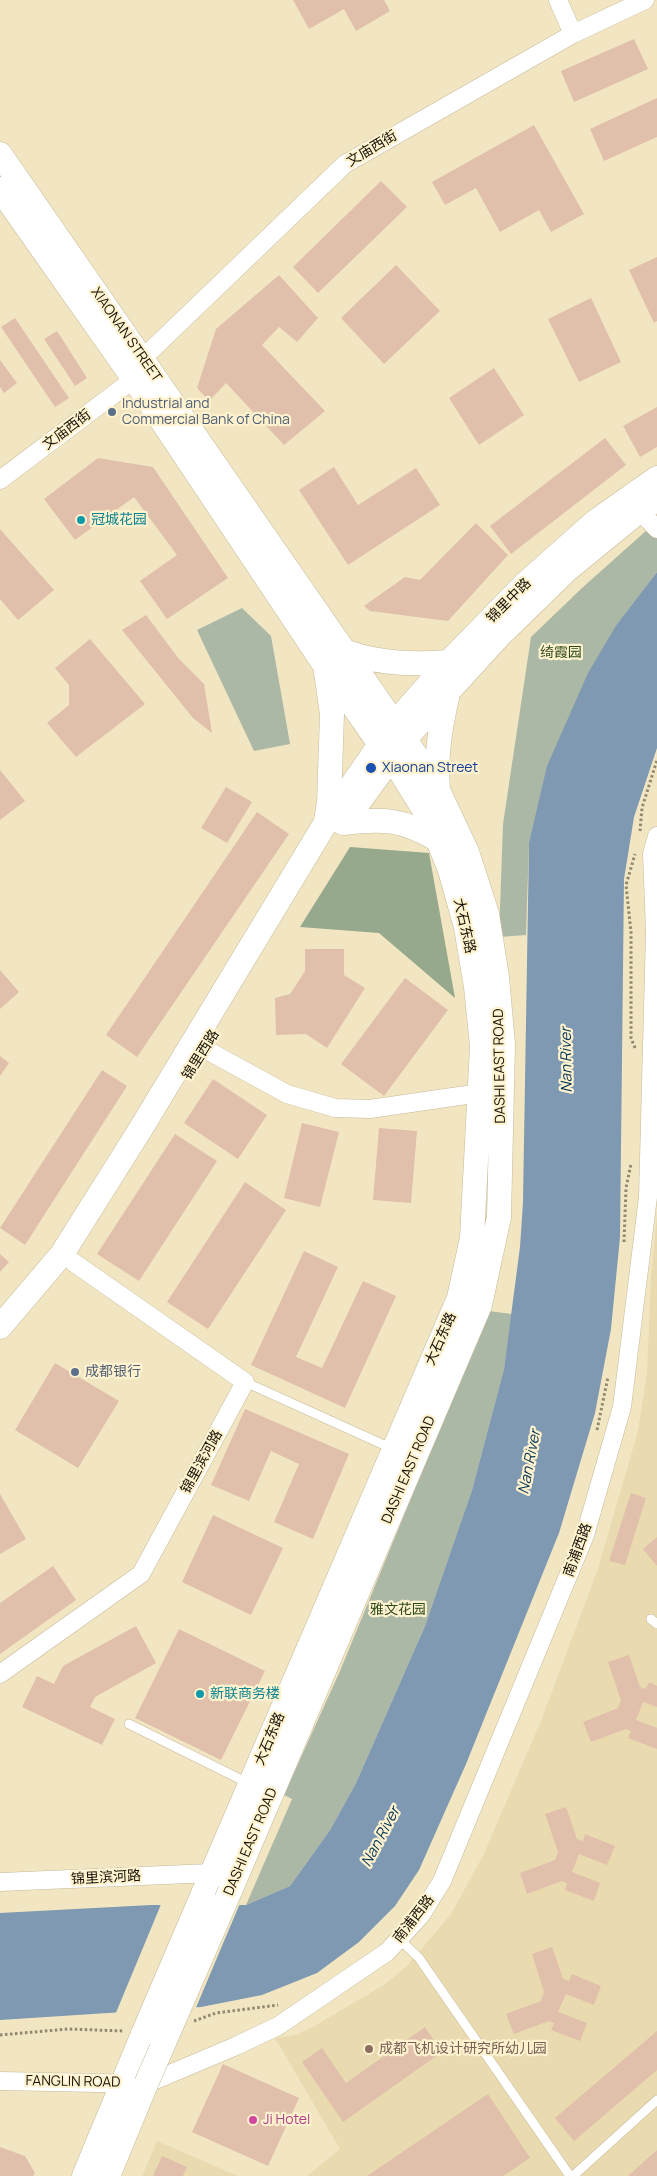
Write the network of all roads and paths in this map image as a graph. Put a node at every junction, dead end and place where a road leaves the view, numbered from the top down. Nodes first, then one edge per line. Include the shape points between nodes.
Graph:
1 (558, 0) edge
2 (645, 0) edge
3 (573, 34) junction
4 (0, 154) edge
5 (0, 189) edge
6 (138, 369) junction
7 (657, 478) edge
8 (0, 480) edge
9 (648, 505) edge
10 (657, 529) edge
11 (344, 651) junction
12 (448, 662) junction
13 (326, 667) junction
14 (449, 690) junction
15 (400, 731) junction
16 (386, 751) junction
17 (657, 760) edge
18 (438, 790) junction
19 (334, 824) junction
20 (657, 836) edge
21 (438, 840) junction
22 (640, 840) dead end
23 (637, 848) dead end
24 (199, 1045) junction
25 (638, 1055) dead end
26 (480, 1093) junction
27 (632, 1161) dead end
28 (624, 1244) dead end
29 (73, 1262) junction
30 (0, 1327) edge
31 (0, 1345) edge
32 (609, 1368) dead end
33 (245, 1382) junction
34 (596, 1432) dead end
35 (393, 1449) junction
36 (0, 1674) edge
37 (130, 1724) dead end
38 (250, 1784) junction
39 (0, 1882) edge
40 (208, 1883) junction
41 (399, 1939) junction
42 (283, 2004) dead end
43 (172, 2029) junction
44 (145, 2030) junction
45 (0, 2035) edge
46 (0, 2081) edge
47 (123, 2083) junction
48 (146, 2084) junction
49 (657, 2100) edge
50 (84, 2176) edge
51 (108, 2176) edge
52 (571, 2176) edge

1 - 3 street
2 - 3 street, 文庙西街
3 - 6 street, 文庙西街 via 345,164
4 - 6 main road, XIAONAN STREET
5 - 6 main road, XIAONAN STREET
6 - 8 street, 文庙西街
6 - 11 main road, XIAONAN STREET
6 - 13 main road, XIAONAN STREET
7 - 12 main road, 锦里中路 via 596,521 526,583
9 - 10 street
9 - 14 main road, 锦里中路 via 568,568
11 - 12 main road via 370,660 427,664
11 - 15 main road, XIAONAN STREET
12 - 15 main road, 锦里中路
13 - 16 main road, XIAONAN STREET
13 - 19 main road via 332,714 329,803
14 - 15 main road, 锦里中路
14 - 18 main road via 436,767
15 - 16 main road, 锦里中路
15 - 18 main road, DASHI EAST ROAD
16 - 19 main road, 锦里西路
16 - 21 main road, 大石东路 via 426,813
17 - 22 path via 642,808
18 - 43 main road, DASHI EAST ROAD, bridge via 467,852 487,914 503,1044 498,1217 480,1305
19 - 21 main road via 377,819 403,823
19 - 24 main road, 锦里西路
20 - 41 street, 南浦西路 via 652,854 655,932 648,1197 622,1407 585,1535 446,1872 421,1915
21 - 26 main road, 大石东路 via 466,927 476,987 482,1046
23 - 25 path via 626,884 631,932 631,1038
24 - 26 street via 288,1094 335,1108 370,1109
24 - 29 main road, 锦里西路
24 - 30 main road, 锦里西路 via 140,1130 62,1254
26 - 35 main road, 大石东路 via 472,1238 459,1298
27 - 28 path via 626,1188
29 - 31 main road, 锦里西路
29 - 33 street
32 - 34 path
33 - 35 lane
33 - 36 street, 锦里滨河路 via 140,1574
35 - 38 main road, 大石东路
37 - 38 lane
38 - 40 main road, 大石东路
39 - 40 street, 锦里滨河路
40 - 44 main road, DASHI EAST ROAD, bridge
41 - 48 street, 南浦西路 via 387,1952 278,2026 198,2064
41 - 52 lane via 419,1958
42 - 43 path via 216,2014
43 - 48 main road, DASHI EAST ROAD, bridge
44 - 45 path via 68,2029
44 - 47 main road, DASHI EAST ROAD
46 - 47 street, FANGLIN ROAD
47 - 48 street, FANGLIN ROAD
47 - 50 main road, DASHI EAST ROAD
48 - 51 main road, DASHI EAST ROAD
49 - 52 lane

